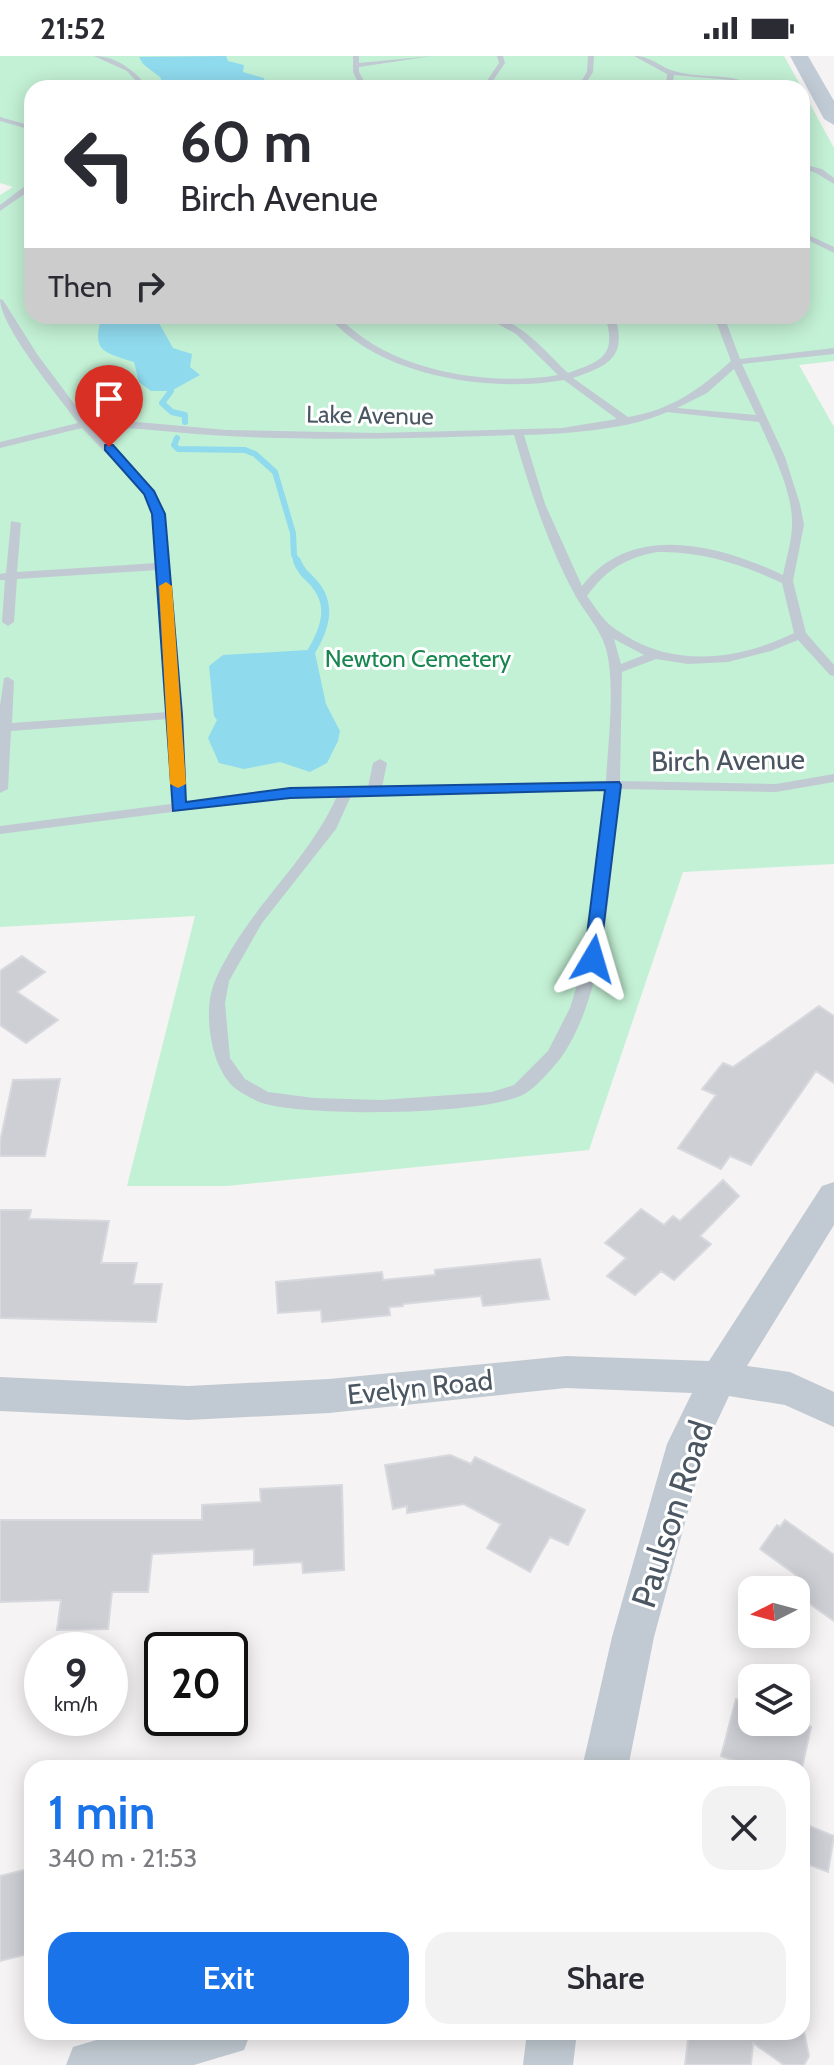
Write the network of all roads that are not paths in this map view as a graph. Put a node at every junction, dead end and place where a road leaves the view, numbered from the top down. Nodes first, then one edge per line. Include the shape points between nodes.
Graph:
1 (97, 56) edge
2 (356, 56) edge
3 (429, 56) edge
4 (500, 56) edge
5 (591, 56) edge
6 (640, 56) edge
7 (799, 56) edge
8 (356, 65) junction
9 (671, 73) junction
10 (138, 80) edge
11 (361, 80) edge
12 (490, 80) edge
13 (585, 80) edge
14 (670, 80) edge
15 (729, 80) edge
16 (0, 119) edge
17 (834, 119) edge
18 (24, 126) edge
19 (810, 168) edge
20 (834, 182) edge
21 (24, 191) edge
22 (0, 209) edge
23 (810, 238) edge
24 (834, 250) edge
25 (0, 302) edge
26 (342, 324) edge
27 (504, 324) edge
28 (613, 324) edge
29 (722, 324) edge
30 (834, 351) edge
31 (736, 362) junction
32 (565, 376) junction
33 (666, 409) junction
34 (761, 419) junction
35 (628, 422) junction
36 (84, 424) junction
37 (519, 434) junction
38 (0, 445) edge
39 (15, 523) dead end
40 (165, 566) junction
41 (6, 577) edge
42 (787, 581) junction
43 (581, 596) junction
44 (8, 622) dead end
45 (603, 626) junction
46 (800, 634) junction
47 (654, 655) junction
48 (616, 670) junction
49 (834, 672) edge
50 (8, 681) dead end
51 (175, 715) junction
52 (3, 728) edge
53 (380, 763) dead end
54 (834, 778) edge
55 (613, 785) junction
56 (1, 789) edge
57 (374, 791) junction
58 (346, 792) junction
59 (178, 807) junction
60 (0, 830) edge
61 (834, 1196) edge
62 (719, 1378) junction
63 (0, 1394) edge
64 (834, 1410) edge
65 (607, 1760) edge
66 (193, 2040) edge
67 (551, 2040) edge
68 (91, 2065) edge
69 (548, 2065) edge

1 - 10 lane
2 - 8 lane
3 - 8 lane
4 - 12 lane via 502,63
5 - 13 lane
6 - 9 lane
7 - 17 main road
8 - 11 lane
9 - 14 lane
9 - 15 lane
16 - 18 lane
19 - 20 lane
21 - 22 lane
23 - 24 lane
25 - 36 lane
26 - 32 lane via 377,347 437,373 493,383
27 - 32 lane
28 - 32 lane via 618,339 614,352 590,369
29 - 31 lane
30 - 31 lane
31 - 33 lane, Lake Avenue via 704,391
31 - 34 lane
32 - 35 lane
33 - 34 lane
33 - 35 lane, Lake Avenue
34 - 42 lane via 795,504 798,525
35 - 37 lane, Lake Avenue
36 - 37 lane, Lake Avenue via 227,433
36 - 38 lane, Lake Avenue
36 - 40 lane via 150,493 159,514
37 - 43 lane via 540,504
39 - 41 lane
40 - 41 lane
40 - 51 lane
41 - 44 lane
42 - 43 lane via 707,553 656,550 615,561
42 - 46 lane
43 - 45 lane
45 - 47 lane
45 - 48 lane
46 - 47 lane via 737,656 696,660
46 - 49 lane
47 - 48 lane
48 - 55 lane
50 - 52 lane
51 - 52 lane
51 - 59 lane
52 - 56 lane
53 - 57 lane
54 - 55 lane, Birch Avenue via 776,788
55 - 57 lane, Birch Avenue
55 - 58 lane via 593,959 578,1008 554,1055 520,1089 492,1098 381,1106 265,1098 239,1083 222,1059 217,1003 221,981 256,920 331,826
57 - 58 lane, Birch Avenue
58 - 59 lane, Birch Avenue
59 - 60 lane, Birch Avenue
61 - 62 street, Paulson Road
62 - 63 street, Evelyn Road via 566,1372 329,1396 188,1403
62 - 64 street, Evelyn Road via 790,1389
62 - 65 street, Paulson Road via 687,1444 633,1637
66 - 68 street
67 - 69 street

